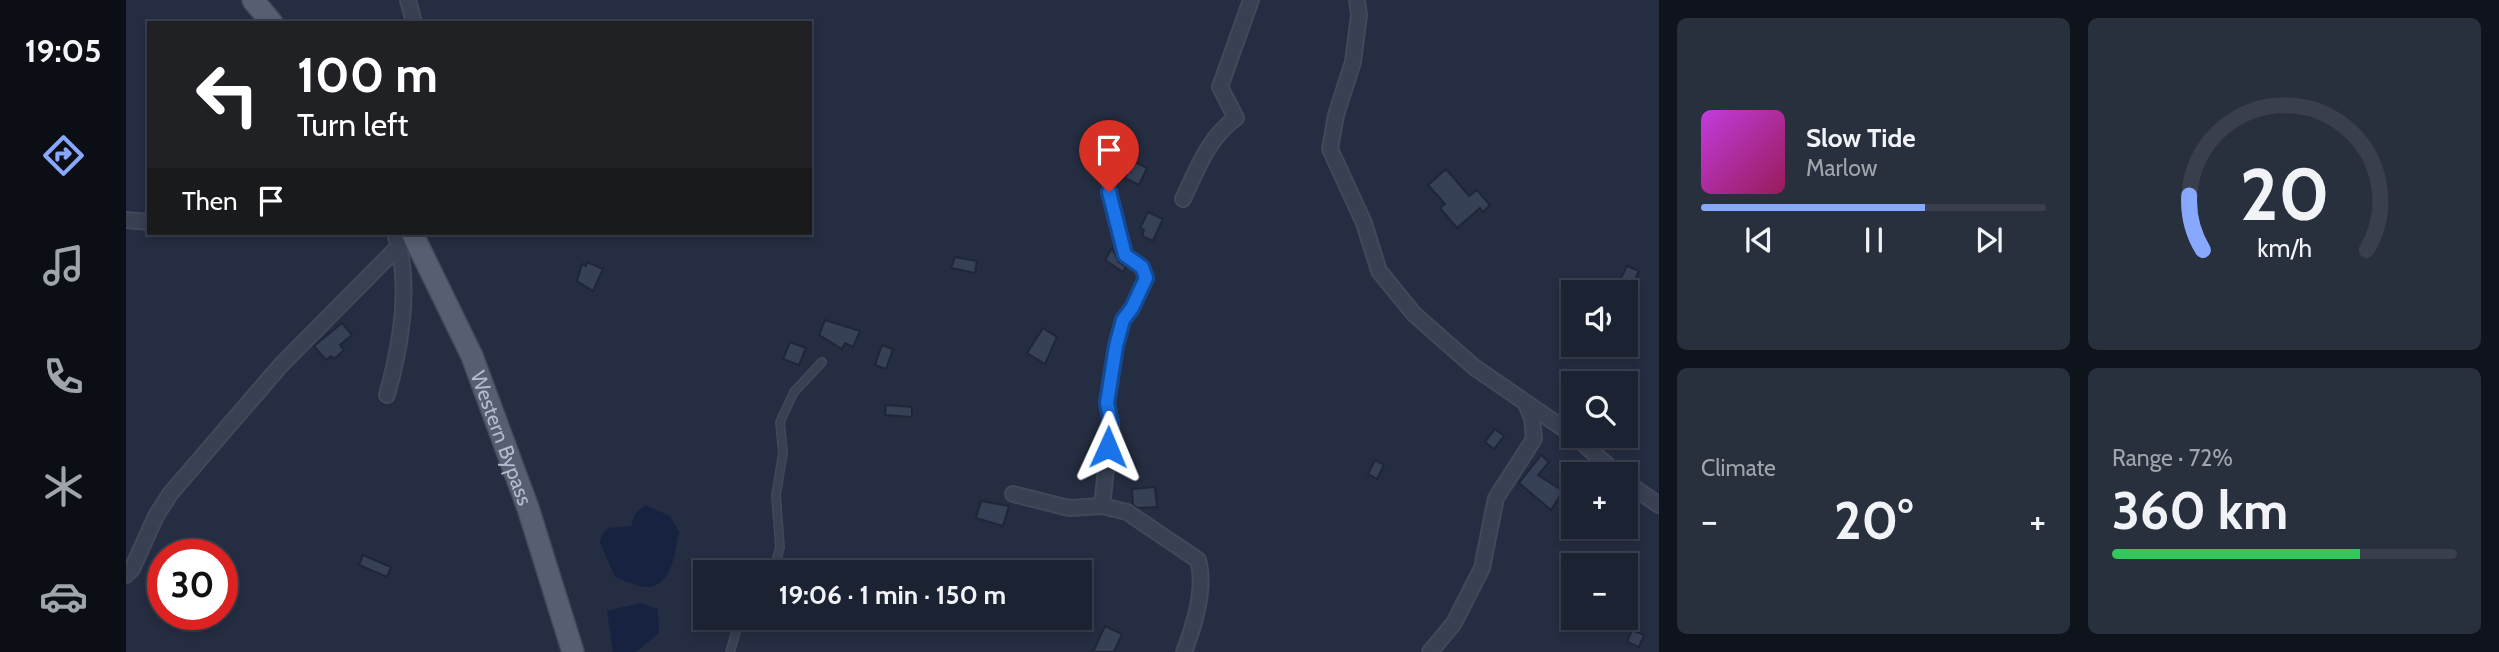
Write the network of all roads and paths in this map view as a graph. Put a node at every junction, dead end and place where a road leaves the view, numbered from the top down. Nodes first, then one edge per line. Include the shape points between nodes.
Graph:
1 (253, 0) edge
2 (408, 0) edge
3 (1251, 0) edge
4 (1357, 0) edge
5 (270, 21) edge
6 (413, 21) edge
7 (1109, 192) dead end
8 (1183, 199) dead end
9 (126, 220) edge
10 (147, 222) edge
11 (402, 238) edge
12 (822, 362) dead end
13 (387, 395) dead end
14 (1525, 403) junction
15 (1561, 427) edge
16 (1561, 431) edge
17 (1534, 439) junction
18 (1588, 448) edge
19 (1603, 462) edge
20 (1638, 490) edge
21 (1013, 494) dead end
22 (1659, 505) edge
23 (1102, 506) junction
24 (777, 560) edge
25 (126, 575) edge
26 (736, 630) edge
27 (573, 652) edge
28 (730, 652) edge
29 (1184, 652) edge
30 (1430, 652) edge

1 - 5 main road
2 - 6 street
3 - 8 street via 1220,88 1236,118 1207,147
4 - 14 street via 1353,62 1330,149 1361,216 1379,271 1414,314 1474,367
7 - 23 street via 1125,255 1142,267 1146,278 1123,320 1116,346 1107,403 1111,423
9 - 10 street
11 - 13 street via 405,279
11 - 25 street via 281,365 170,494
11 - 27 main road, Western Bypass via 472,356 528,508
12 - 24 lane via 794,392 780,422 783,453 776,495 780,547
14 - 15 street
14 - 17 street
16 - 17 street via 1555,429
17 - 30 street via 1496,498 1482,568 1454,623
18 - 19 street
20 - 22 street
21 - 23 street via 1069,508
23 - 29 street via 1150,525 1198,560 1199,589
26 - 28 lane

